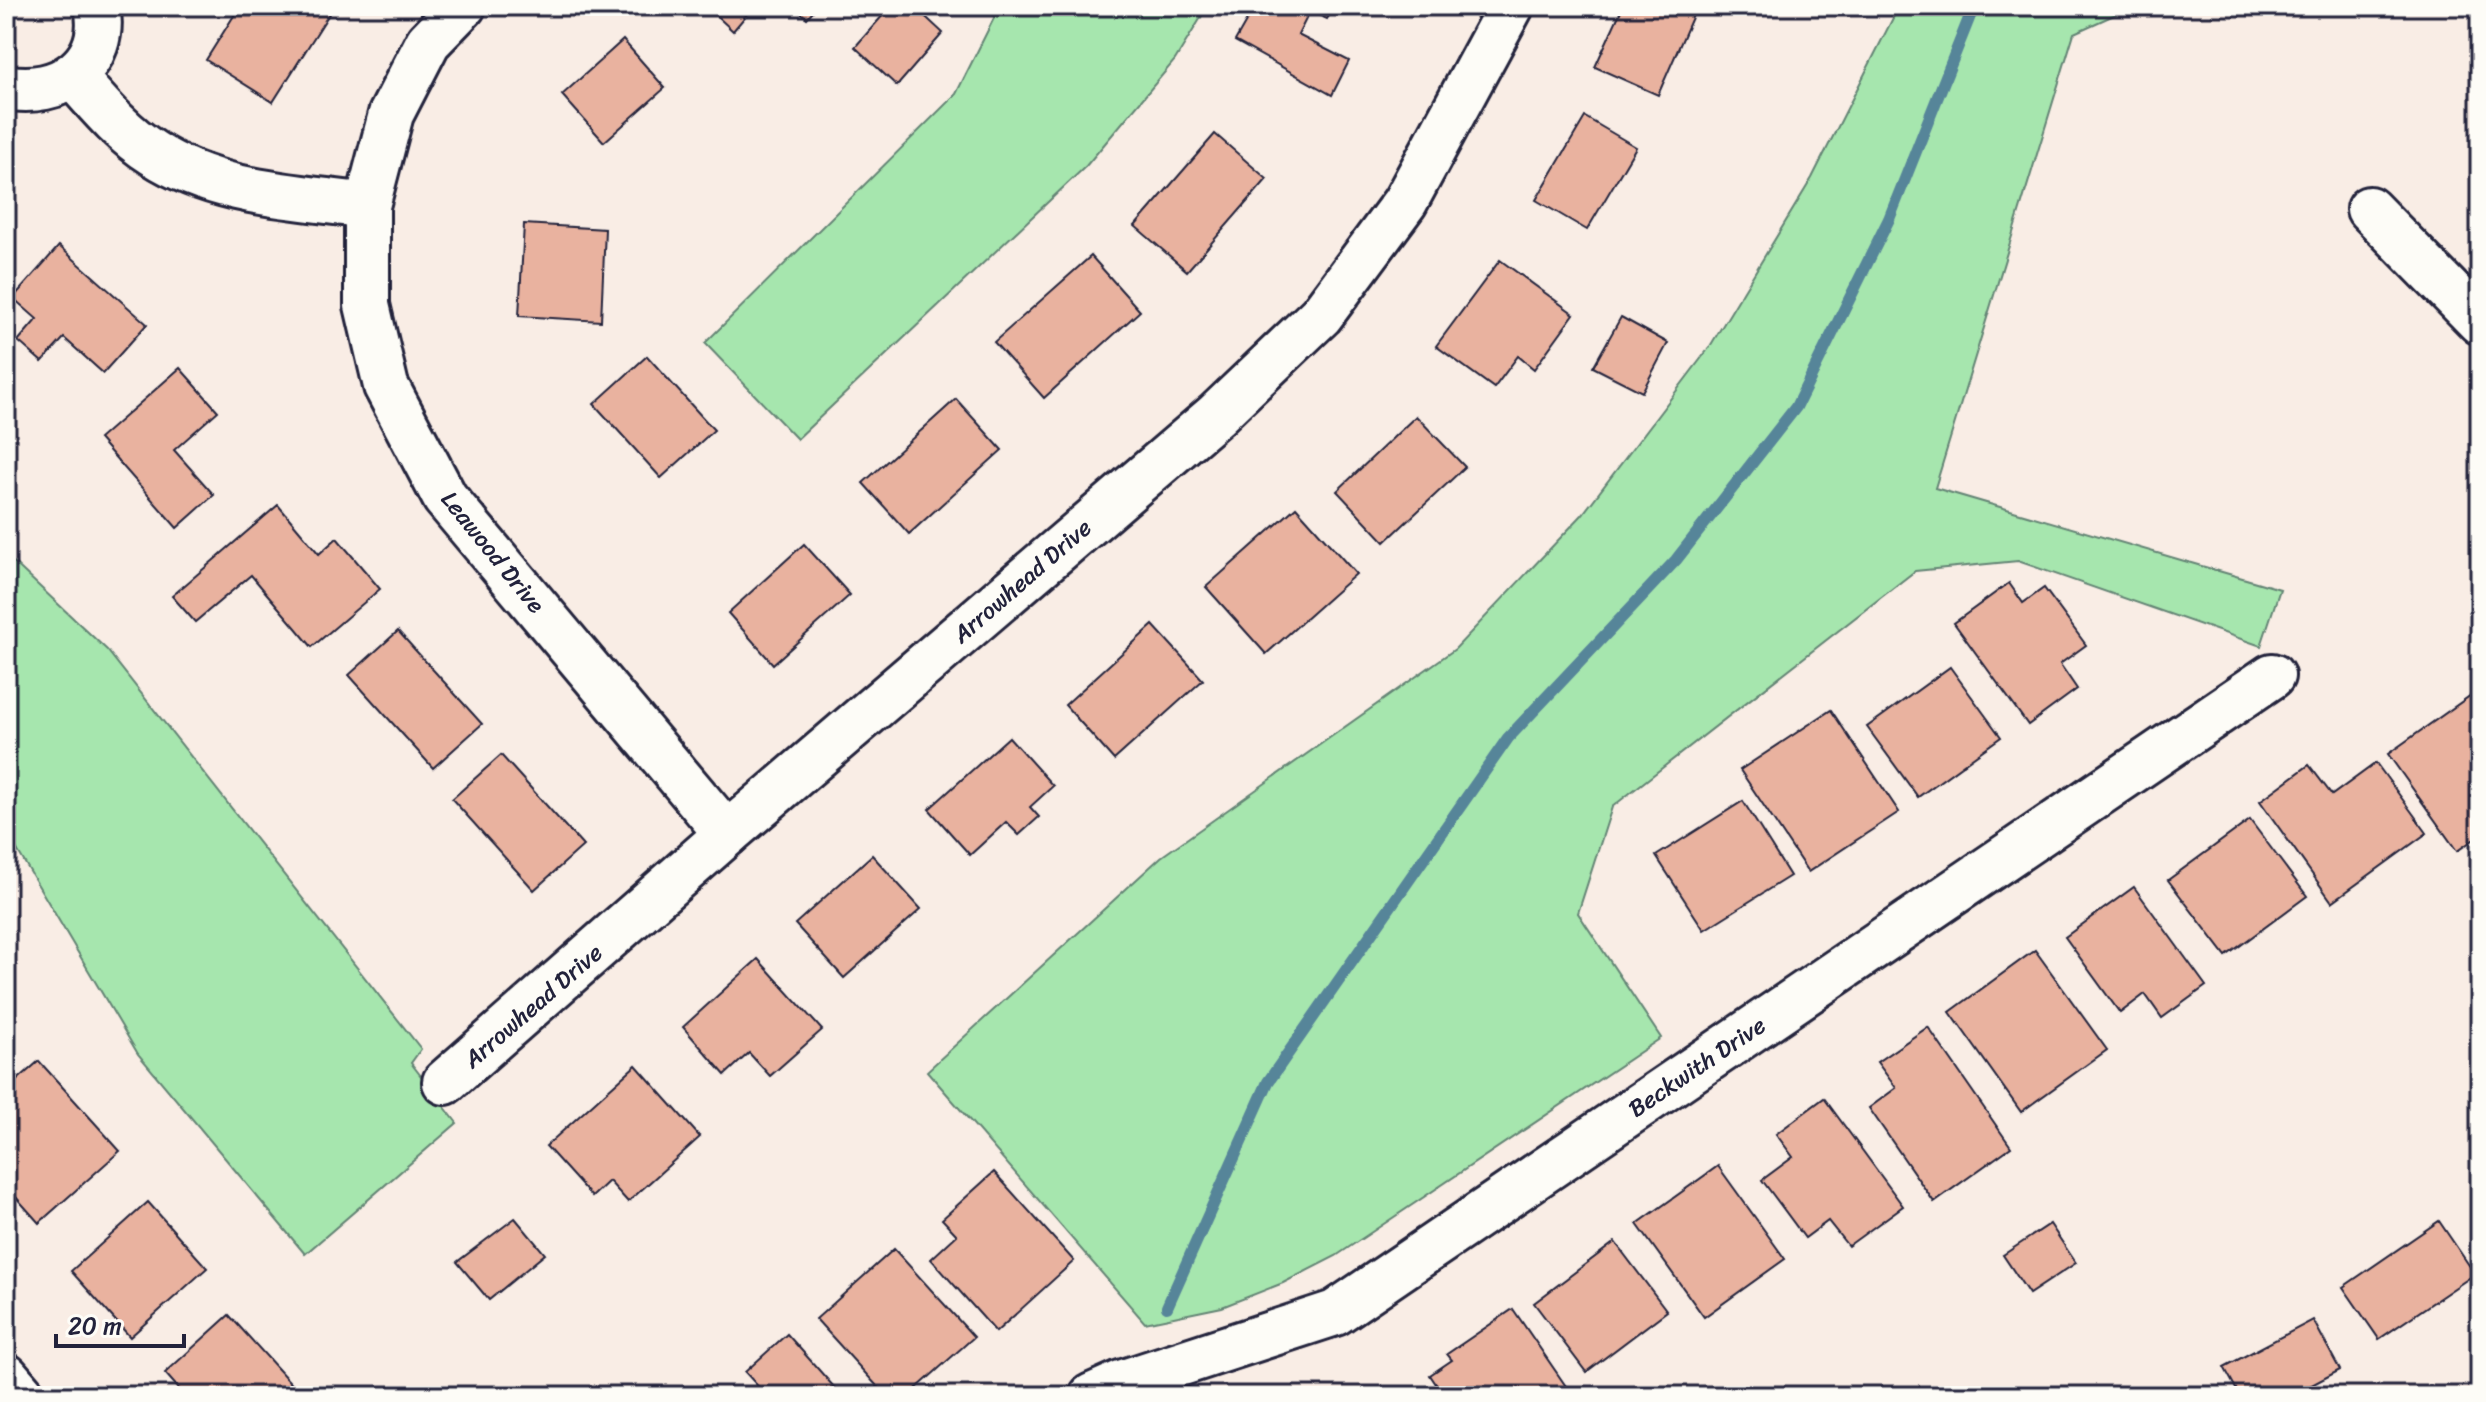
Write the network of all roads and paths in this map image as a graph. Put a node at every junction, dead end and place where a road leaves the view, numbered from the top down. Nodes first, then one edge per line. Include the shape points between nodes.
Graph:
1 (97, 6) edge
2 (463, 6) edge
3 (1511, 6) edge
4 (73, 76) junction
5 (6, 87) edge
6 (367, 206) junction
7 (2369, 209) dead end
8 (2480, 322) edge
9 (2272, 676) dead end
10 (727, 834) junction
11 (445, 1082) dead end
12 (6, 1376) edge
13 (23, 1396) edge
14 (1092, 1396) edge

1 - 4 street via 98,35
2 - 6 street, Leawood Drive via 428,42 391,114
3 - 10 street, Arrowhead Drive via 1405,202 1321,315 1216,415
4 - 5 street via 52,87
4 - 6 street via 112,121 152,153 193,174 243,189
6 - 10 street, Leawood Drive via 367,305 386,386 445,498
7 - 8 street
9 - 14 street, Beckwith Drive via 1335,1313
10 - 11 street, Arrowhead Drive
12 - 13 street

